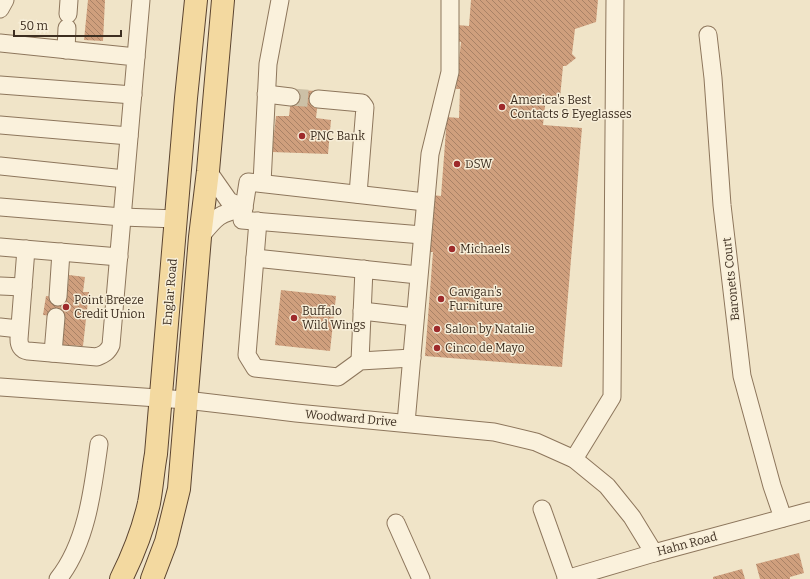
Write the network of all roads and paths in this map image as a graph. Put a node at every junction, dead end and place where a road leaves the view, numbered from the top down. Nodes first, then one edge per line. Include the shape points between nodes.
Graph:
1 (5, 0) edge
2 (141, 0) edge
3 (196, 0) edge
4 (223, 0) edge
5 (280, 0) edge
6 (450, 0) edge
7 (615, 0) edge
8 (0, 9) edge
9 (68, 14) edge
10 (708, 35) dead end
11 (0, 42) edge
12 (66, 50) junction
13 (136, 57) junction
14 (0, 85) edge
15 (266, 94) junction
16 (133, 96) junction
17 (292, 97) tunnel mouth
18 (318, 99) tunnel mouth
19 (0, 125) edge
20 (129, 136) junction
21 (0, 166) edge
22 (208, 172) junction
23 (126, 179) junction
24 (262, 183) junction
25 (358, 194) junction
26 (425, 202) junction
27 (0, 207) edge
28 (244, 208) junction
29 (122, 217) junction
30 (177, 219) junction
31 (258, 221) junction
32 (422, 235) junction
33 (200, 236) junction
34 (0, 247) edge
35 (26, 249) junction
36 (61, 252) junction
37 (119, 257) junction
38 (255, 258) junction
39 (364, 269) junction
40 (418, 275) junction
41 (0, 286) edge
42 (23, 288) junction
43 (58, 297) dead end
44 (362, 311) junction
45 (56, 317) dead end
46 (415, 317) junction
47 (0, 327) edge
48 (19, 328) junction
49 (53, 353) junction
50 (412, 358) junction
51 (360, 362) junction
52 (0, 387) edge
53 (161, 398) junction
54 (186, 400) junction
55 (406, 423) junction
56 (100, 444) dead end
57 (574, 459) junction
58 (542, 509) dead end
59 (810, 511) edge
60 (783, 518) junction
61 (396, 523) dead end
62 (654, 553) junction
63 (58, 579) edge
64 (121, 579) edge
65 (152, 579) edge
66 (421, 579) edge
67 (566, 579) edge

1 - 8 street
2 - 13 street
3 - 30 main road, Englar Road
4 - 22 main road, Englar Road
5 - 15 street via 268,64
6 - 26 street via 450,72 430,154
7 - 57 street via 612,397
9 - 12 street
10 - 60 street, Baronets Court via 722,205 742,376
11 - 12 street
12 - 13 street
13 - 16 street
14 - 16 street
15 - 17 street
15 - 24 street
16 - 20 street
18 - 25 street via 362,103 365,107
19 - 20 street
20 - 23 street
21 - 23 street
22 - 28 street via 229,201
22 - 33 main road, Englar Road
23 - 29 street
24 - 25 street
24 - 28 street via 248,182
25 - 26 street
26 - 32 street
27 - 29 street
28 - 31 street via 242,220
28 - 33 street via 226,212 215,219
29 - 30 street
29 - 37 street
30 - 53 main road, Englar Road
31 - 32 street
31 - 38 street
32 - 40 street
33 - 54 main road, Englar Road
34 - 35 street
35 - 36 street
35 - 42 street
36 - 37 street
36 - 43 street
37 - 49 street via 109,350 97,357
38 - 39 street
38 - 51 street via 247,354 255,368 338,377
39 - 40 street
39 - 44 street
40 - 46 street
41 - 42 street
42 - 48 street
44 - 46 street
44 - 51 street
45 - 49 street
46 - 50 street
47 - 48 street
48 - 49 street via 19,344 24,350
50 - 51 street
50 - 55 street
52 - 53 street, Woodward Drive
53 - 54 street, Woodward Drive
53 - 64 main road, Englar Road via 149,503 133,555
54 - 55 street, Woodward Drive
54 - 65 main road, Englar Road via 179,489 166,542
55 - 57 street, Woodward Drive via 494,432 536,442
56 - 63 street via 85,526 67,568
57 - 62 street, Woodward Drive via 607,486 632,517
58 - 67 street
59 - 60 street, Hahn Road
60 - 62 street, Hahn Road
61 - 66 street
62 - 67 street, Hahn Road

